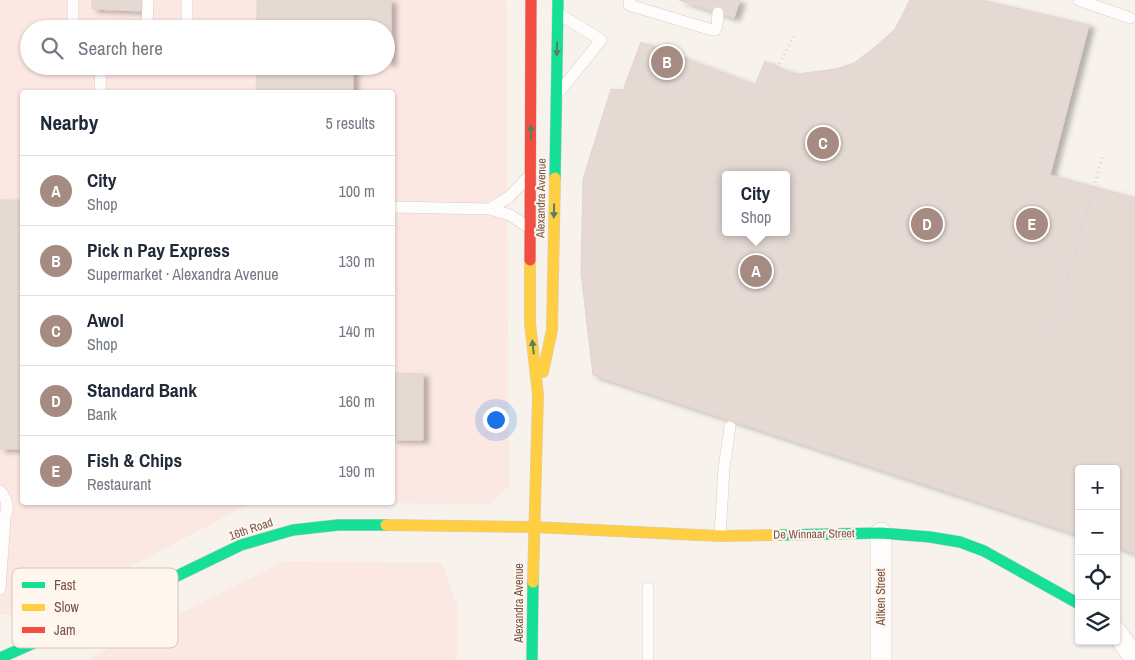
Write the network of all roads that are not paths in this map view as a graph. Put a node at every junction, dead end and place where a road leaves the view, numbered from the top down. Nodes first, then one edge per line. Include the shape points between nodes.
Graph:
1 (73, 0) edge
2 (148, 0) edge
3 (188, 0) edge
4 (531, 0) edge
5 (558, 0) edge
6 (630, 0) edge
7 (1079, 0) edge
8 (557, 13) junction
9 (718, 13) dead end
10 (1130, 18) dead end
11 (73, 20) edge
12 (147, 20) edge
13 (187, 20) edge
14 (100, 75) edge
15 (100, 90) edge
16 (556, 96) junction
17 (531, 173) junction
18 (395, 208) edge
19 (490, 209) junction
20 (530, 229) junction
21 (538, 396) junction
22 (730, 427) dead end
23 (0, 491) edge
24 (2, 522) edge
25 (533, 527) junction
26 (881, 533) junction
27 (720, 536) junction
28 (178, 575) edge
29 (648, 588) dead end
30 (0, 589) edge
31 (1075, 602) edge
32 (1120, 637) edge
33 (23, 648) edge
34 (0, 658) edge
35 (1135, 658) edge
36 (532, 660) edge
37 (648, 660) edge
38 (881, 660) edge

1 - 11 lane
2 - 12 lane
3 - 13 lane
17 -> 4 street, Alexandra Avenue
5 - 8 street, Alexandra Avenue
6 - 9 lane via 629,5 712,30 717,26
7 - 10 lane
8 -> 16 street, Alexandra Avenue
8 - 16 lane via 601,40
14 - 15 lane
16 -> 21 street, Alexandra Avenue via 552,330
17 - 19 lane via 509,197
17 - 20 street, Alexandra Avenue
18 - 19 lane
19 - 20 lane via 510,215
21 -> 20 street, Alexandra Avenue via 530,323
21 - 25 street, Alexandra Avenue
22 - 27 lane
23 - 24 lane via 8,504
24 - 30 lane
25 - 27 street, De Winnaar Street
25 - 28 street, 16th Road via 338,525 293,530 241,545
25 - 36 street, Alexandra Avenue
26 - 27 street, De Winnaar Street
26 - 31 street, De Winnaar Street via 960,542 984,551
26 - 38 street, Aitken Street
29 - 37 lane
32 - 35 street
33 - 34 street, 16th Road

